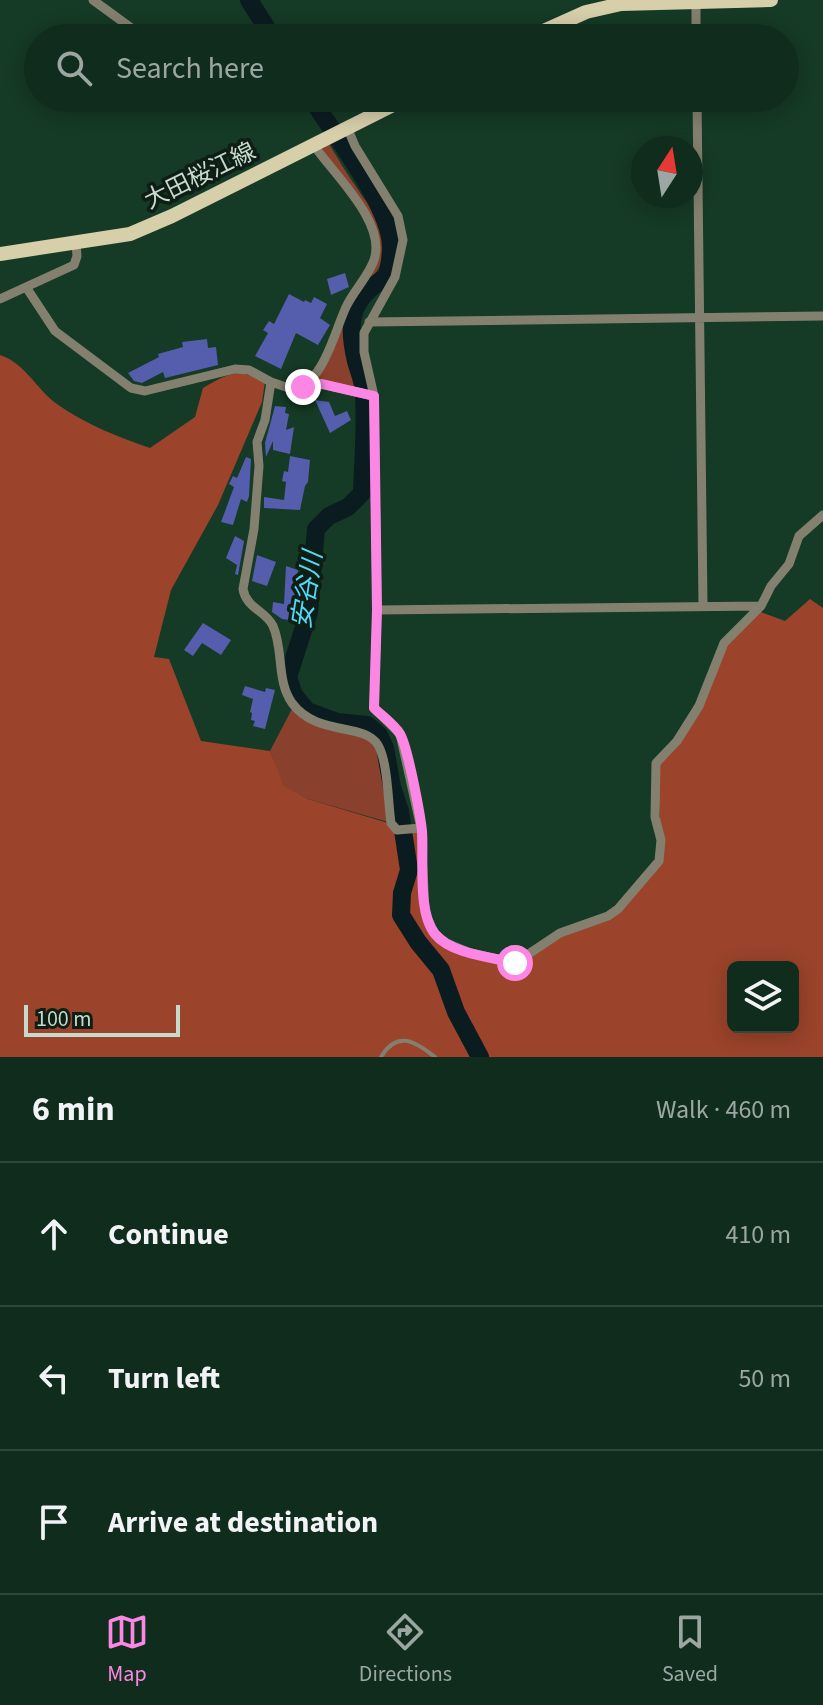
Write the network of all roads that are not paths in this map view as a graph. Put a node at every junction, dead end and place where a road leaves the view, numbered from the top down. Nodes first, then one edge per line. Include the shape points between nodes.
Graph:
1 (93, 0) edge
2 (771, 0) edge
3 (696, 2) edge
4 (126, 24) edge
5 (559, 24) edge
6 (696, 24) edge
7 (379, 112) edge
8 (697, 112) edge
9 (344, 129) junction
10 (317, 143) junction
11 (76, 244) junction
12 (0, 254) edge
13 (26, 287) junction
14 (0, 299) edge
15 (823, 316) edge
16 (699, 319) junction
17 (369, 322) junction
18 (271, 382) junction
19 (303, 387) junction
20 (373, 396) junction
21 (823, 515) edge
22 (703, 606) junction
23 (761, 606) junction
24 (377, 610) junction
25 (419, 828) junction
26 (381, 1057) edge
27 (435, 1057) edge

1 - 4 street
2 - 3 main road
3 - 5 main road via 621,4
3 - 6 street
7 - 9 main road, 大田桜江線
8 - 16 street
9 - 10 main road, 大田桜江線
9 - 17 street via 398,216 403,240 395,277
10 - 11 main road, 大田桜江線 via 130,234
10 - 19 street via 365,212 376,256 355,289 319,370
11 - 12 main road, 大田桜江線
11 - 13 street via 74,265
13 - 14 street
13 - 18 street via 55,331 131,388 145,391 235,369
15 - 16 street
16 - 17 street
16 - 22 street
17 - 20 street via 364,352
18 - 19 street
18 - 25 street via 257,442 255,518 244,596 274,628 284,690 294,705 317,724 375,741 391,823 397,830
19 - 20 street via 322,384
20 - 24 street
21 - 23 street via 799,536 789,564
22 - 23 street
22 - 24 street
23 - 25 street via 724,643 699,706 656,763 659,861 608,916 560,933 515,963 446,943 434,933 425,912
24 - 25 street via 374,708 400,734
26 - 27 lane via 396,1041 420,1046

